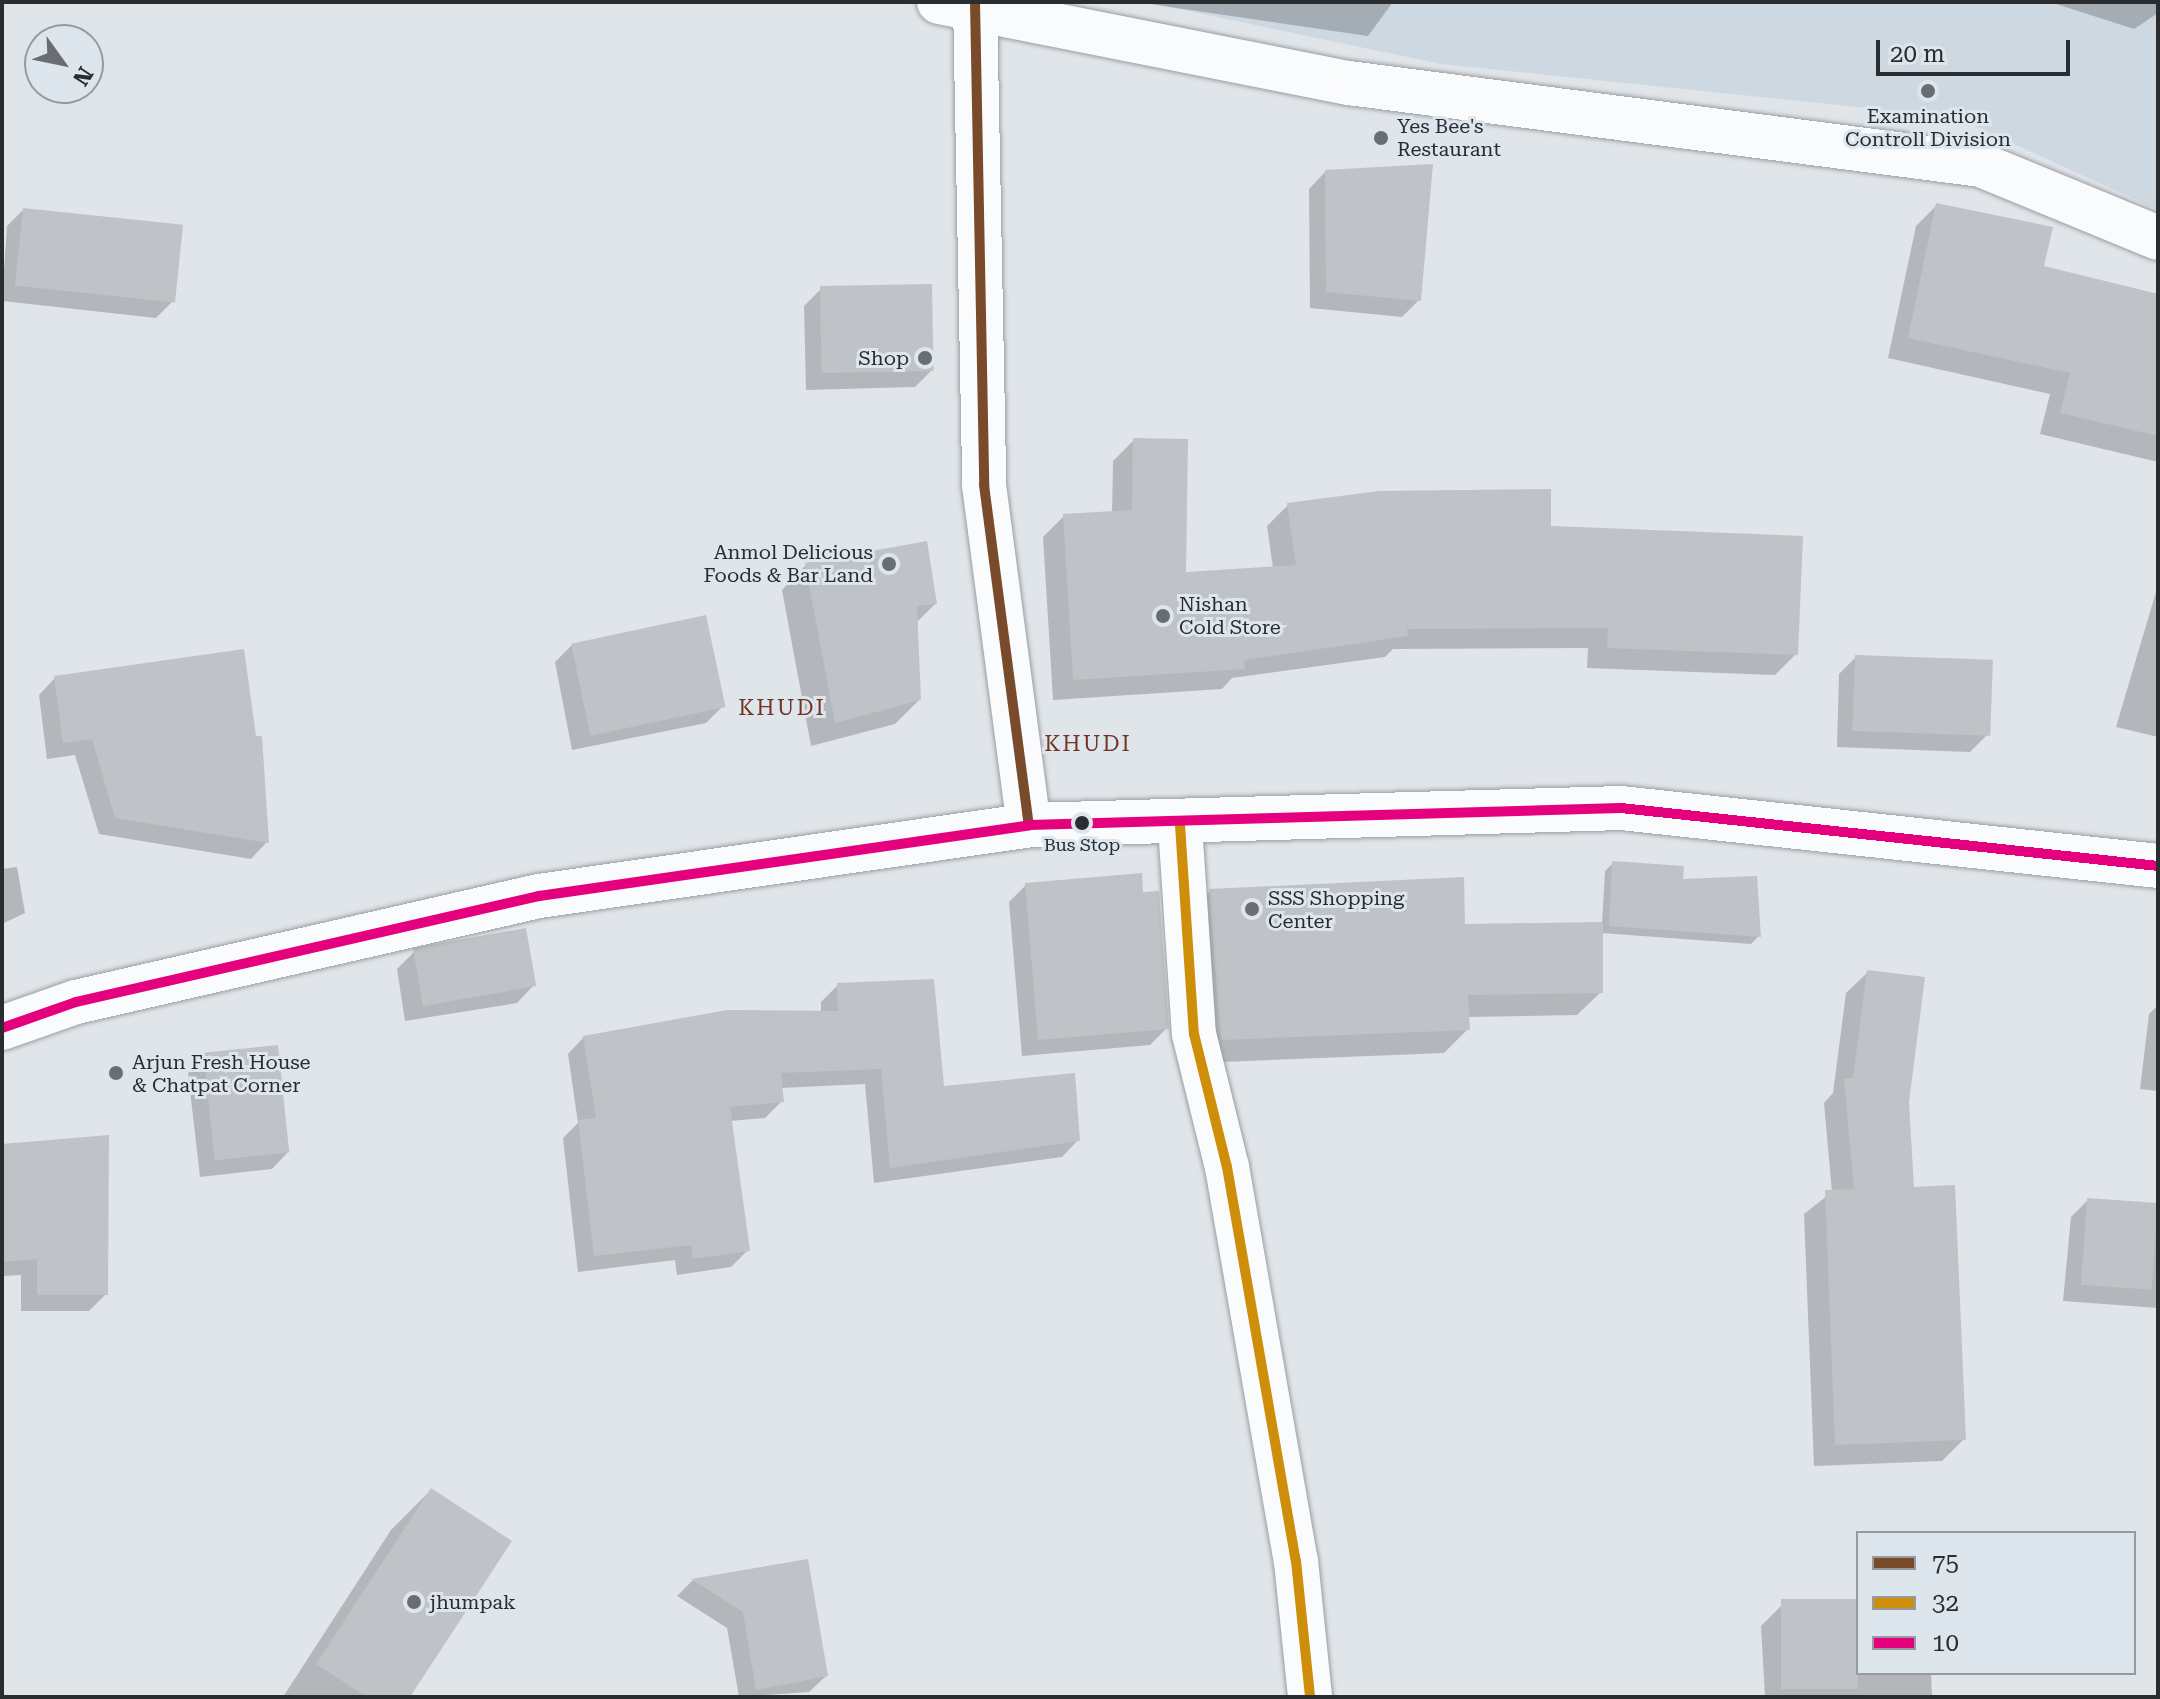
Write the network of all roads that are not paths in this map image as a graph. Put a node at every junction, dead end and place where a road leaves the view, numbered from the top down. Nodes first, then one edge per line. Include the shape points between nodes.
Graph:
1 (963, 6) edge
2 (2158, 238) edge
3 (1029, 825) junction
4 (1180, 825) junction
5 (2158, 866) edge
6 (2, 1028) edge
7 (1310, 1697) edge

1 - 2 street via 1349,83 1981,165
1 - 3 street via 984,485
3 - 4 street
3 - 6 street via 539,896 76,1002
4 - 5 street via 1621,808
4 - 7 street via 1194,1034 1227,1167 1291,1531

